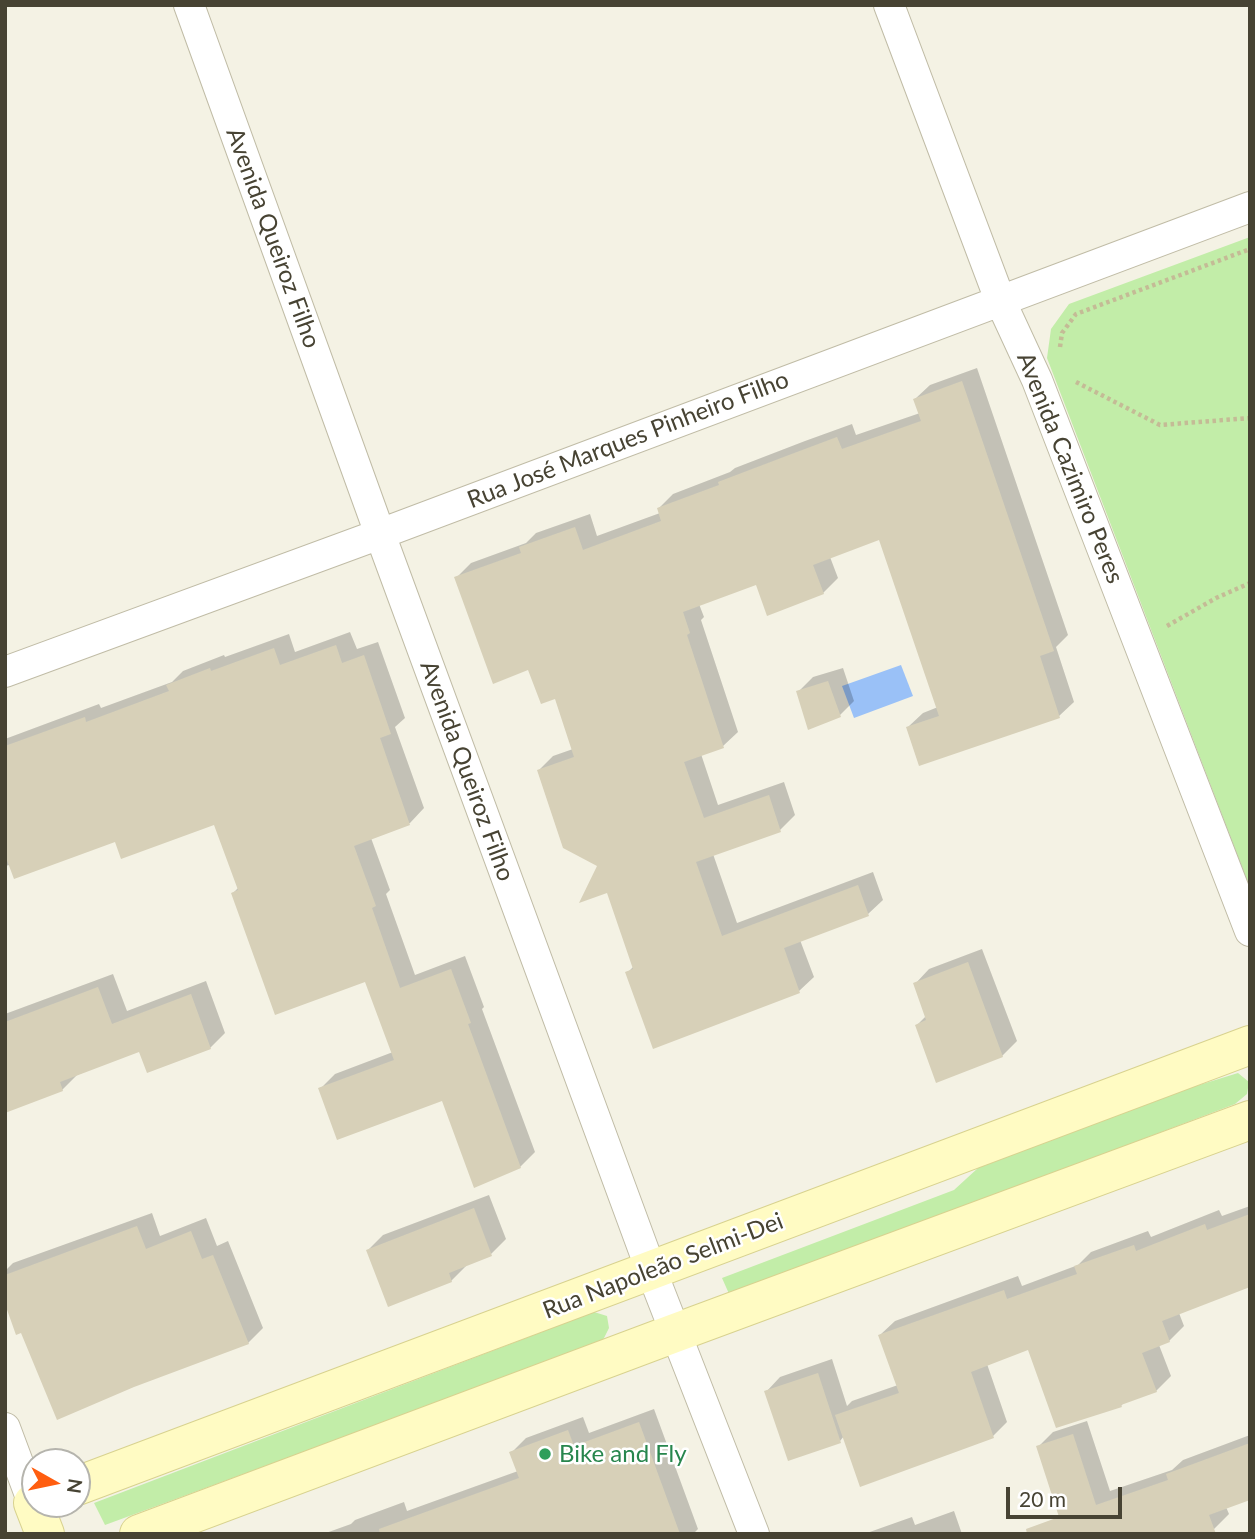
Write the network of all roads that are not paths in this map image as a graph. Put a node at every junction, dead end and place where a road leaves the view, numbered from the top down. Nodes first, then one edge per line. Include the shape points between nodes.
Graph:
1 (189, 5) edge
2 (889, 5) edge
3 (1250, 206) edge
4 (1000, 300) junction
5 (380, 534) junction
6 (5, 672) edge
7 (1250, 931) edge
8 (1250, 1045) edge
9 (1250, 1120) edge
10 (651, 1270) junction
11 (675, 1333) junction
12 (5, 1428) edge
13 (91, 1481) edge
14 (21, 1482) edge
15 (139, 1534) edge
16 (754, 1534) edge

1 - 5 street, Avenida Queiroz Filho
2 - 4 street, Avenida Cazimiro Peres
3 - 4 street, Rua José Marques Pinheiro Filho
4 - 5 street, Rua José Marques Pinheiro Filho
4 - 7 street, Avenida Cazimiro Peres via 1037,380
5 - 6 street, Rua José Marques Pinheiro Filho
5 - 10 street, Avenida Queiroz Filho
8 - 10 main road, Rua Napoleão Selmi-Dei
9 - 11 main road
10 - 11 street, Avenida Queiroz Filho
10 - 13 main road, Rua Napoleão Selmi-Dei
11 - 15 main road
11 - 16 street, Avenida Queiroz Filho
12 - 14 street

